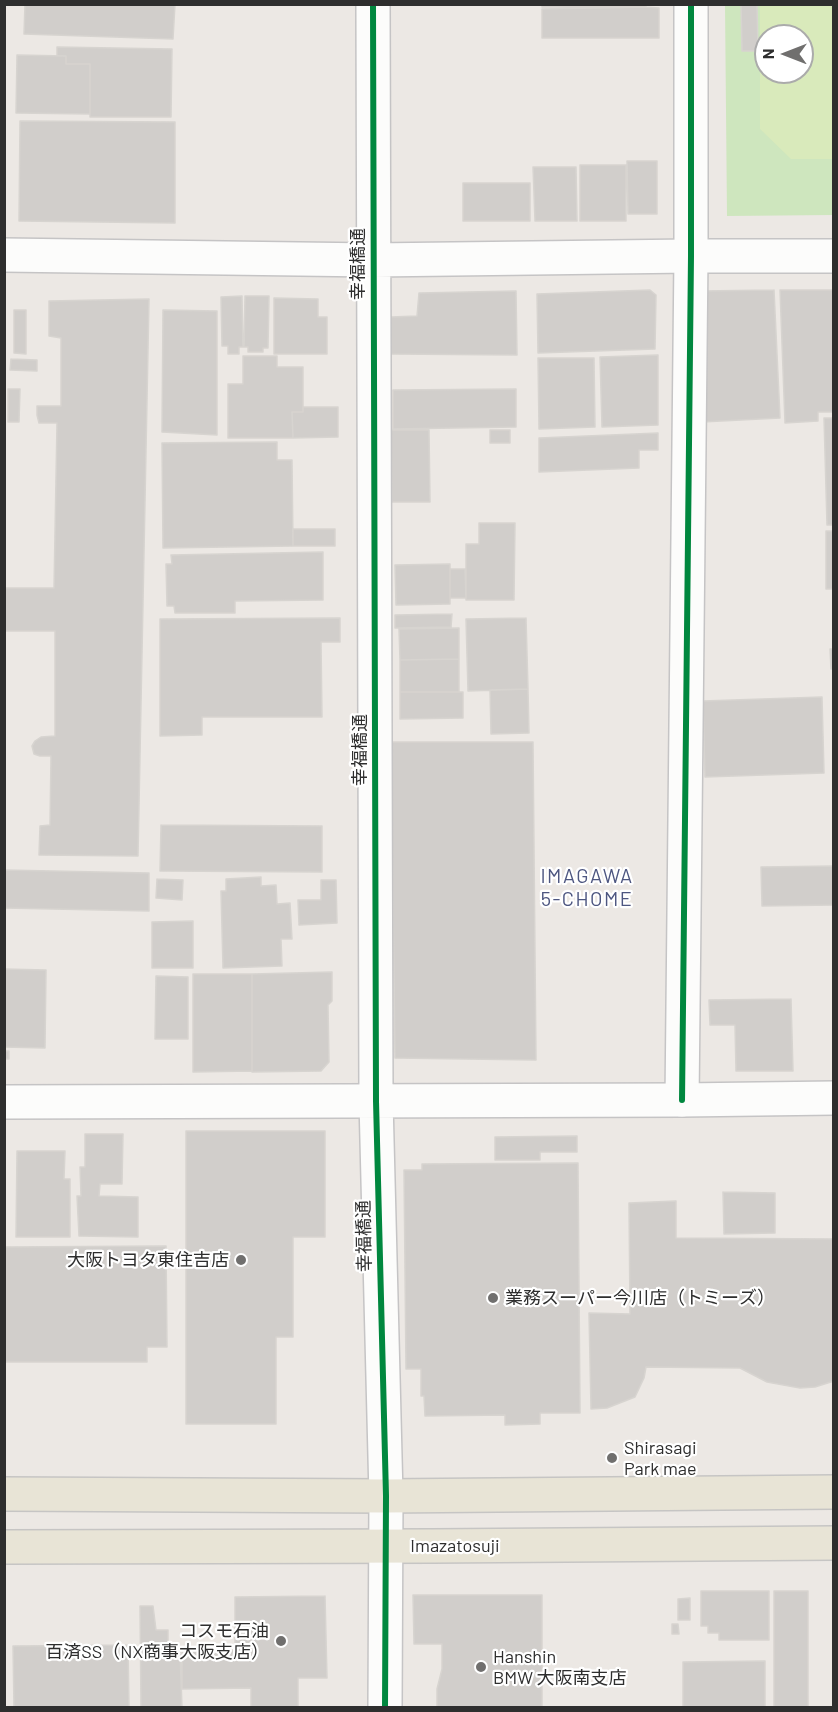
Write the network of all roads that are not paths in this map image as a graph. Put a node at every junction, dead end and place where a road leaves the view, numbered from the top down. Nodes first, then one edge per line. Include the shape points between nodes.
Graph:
1 (373, 4) edge
2 (691, 4) edge
3 (4, 255) edge
4 (691, 256) junction
5 (834, 256) edge
6 (373, 260) junction
7 (834, 1098) edge
8 (682, 1100) junction
9 (376, 1101) junction
10 (4, 1102) edge
11 (834, 1492) edge
12 (4, 1494) edge
13 (386, 1496) junction
14 (834, 1543) edge
15 (387, 1546) junction
16 (4, 1547) edge
17 (385, 1707) edge

1 - 6 street, 幸福橋通
2 - 4 street
3 - 6 street
4 - 5 street
4 - 6 street
4 - 8 street
6 - 9 street, 幸福橋通
7 - 8 street
8 - 9 street
9 - 10 street
9 - 13 street, 幸福橋通
11 - 13 main road
12 - 13 main road
13 - 15 street, 幸福橋通
14 - 15 main road, Imazatosuji
15 - 16 main road, Imazatosuji
15 - 17 street

